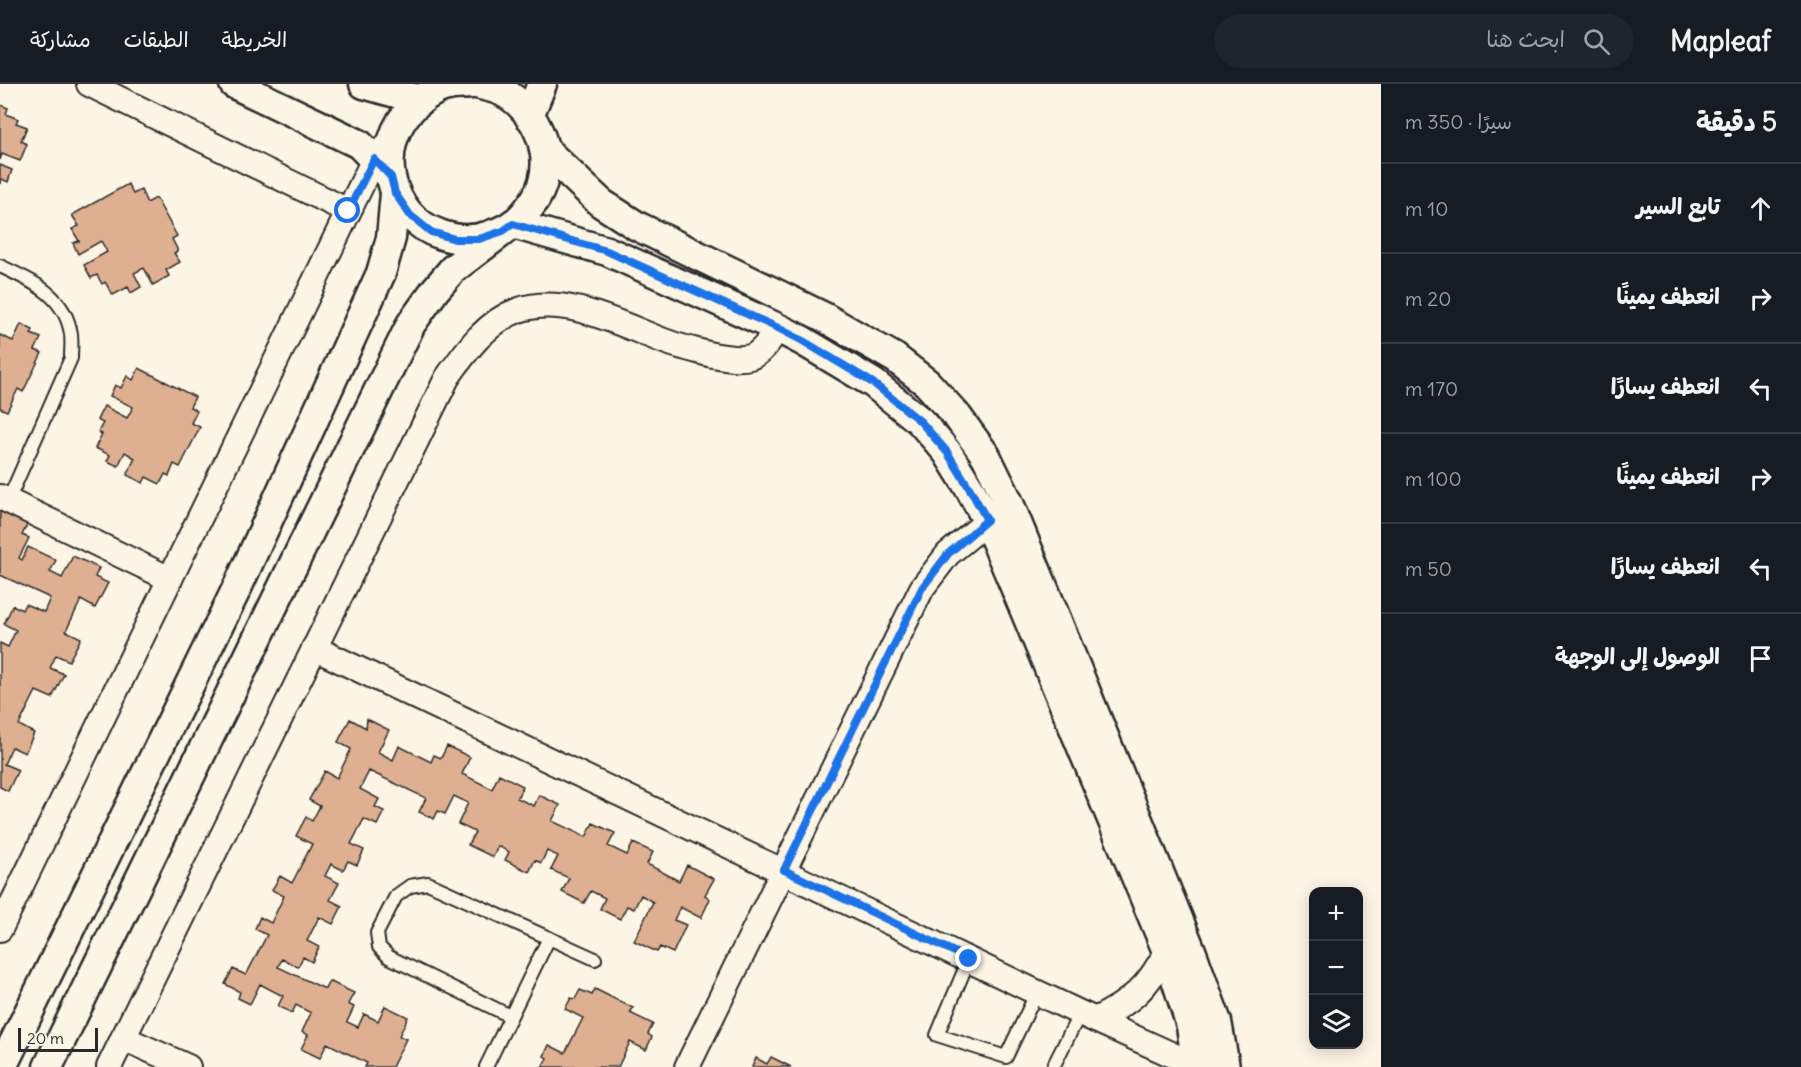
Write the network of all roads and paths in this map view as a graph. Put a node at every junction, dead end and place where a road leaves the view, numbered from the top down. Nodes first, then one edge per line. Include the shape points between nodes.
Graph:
1 (89, 84) edge
2 (234, 84) edge
3 (364, 84) edge
4 (542, 84) edge
5 (446, 88) edge
6 (529, 116) junction
7 (544, 149) junction
8 (388, 167) junction
9 (348, 211) junction
10 (508, 228) junction
11 (0, 266) edge
12 (778, 328) junction
13 (4, 499) edge
14 (1009, 503) junction
15 (987, 520) junction
16 (170, 579) junction
17 (314, 648) junction
18 (784, 870) junction
19 (0, 929) edge
20 (549, 938) junction
21 (1167, 951) junction
22 (595, 959) dead end
23 (969, 959) junction
24 (1037, 992) junction
25 (510, 1016) junction
26 (1087, 1016) junction
27 (123, 1038) junction
28 (2, 1067) edge
29 (48, 1067) edge
30 (108, 1067) edge
31 (188, 1067) edge
32 (486, 1067) edge
33 (687, 1067) edge
34 (1053, 1067) edge
35 (1198, 1067) edge
36 (1225, 1067) edge

1 - 9 street
2 - 8 street via 359,144
3 - 5 street
4 - 6 street
5 - 6 street via 502,91 522,105
5 - 8 street via 404,115
6 - 7 street via 537,125
7 - 10 street via 544,173 537,197
7 - 14 street via 601,203 637,226 822,316 895,358 927,383 957,416 986,456
8 - 9 street
8 - 10 street via 410,215 431,232 455,239 479,239
8 - 28 street via 391,238 381,273 238,586
9 - 16 street
10 - 12 street via 607,251
10 - 29 street via 453,270 411,324
11 - 13 lane via 49,293 64,312 71,334 71,358
12 - 15 street via 873,383 920,421 947,452
12 - 17 street via 751,357 727,357 698,352 594,313 554,305 519,310 492,325 468,348 447,378
13 - 16 street
14 - 15 street
14 - 36 street via 1192,953 1217,1023
15 - 18 street via 948,554 922,588
15 - 21 street
16 - 19 street
17 - 18 street
17 - 27 street
18 - 23 street
18 - 33 street
20 - 22 lane
20 - 25 lane
20 - 25 lane via 428,882 410,886 396,896 377,933 379,947 389,957
21 - 26 street via 1155,974 1138,993 1118,1009
21 - 35 street via 1191,1026
23 - 24 street
23 - 24 lane via 937,1035 1006,1057
24 - 26 street
25 - 32 lane
26 - 34 lane
26 - 35 street
27 - 30 street
27 - 31 street

